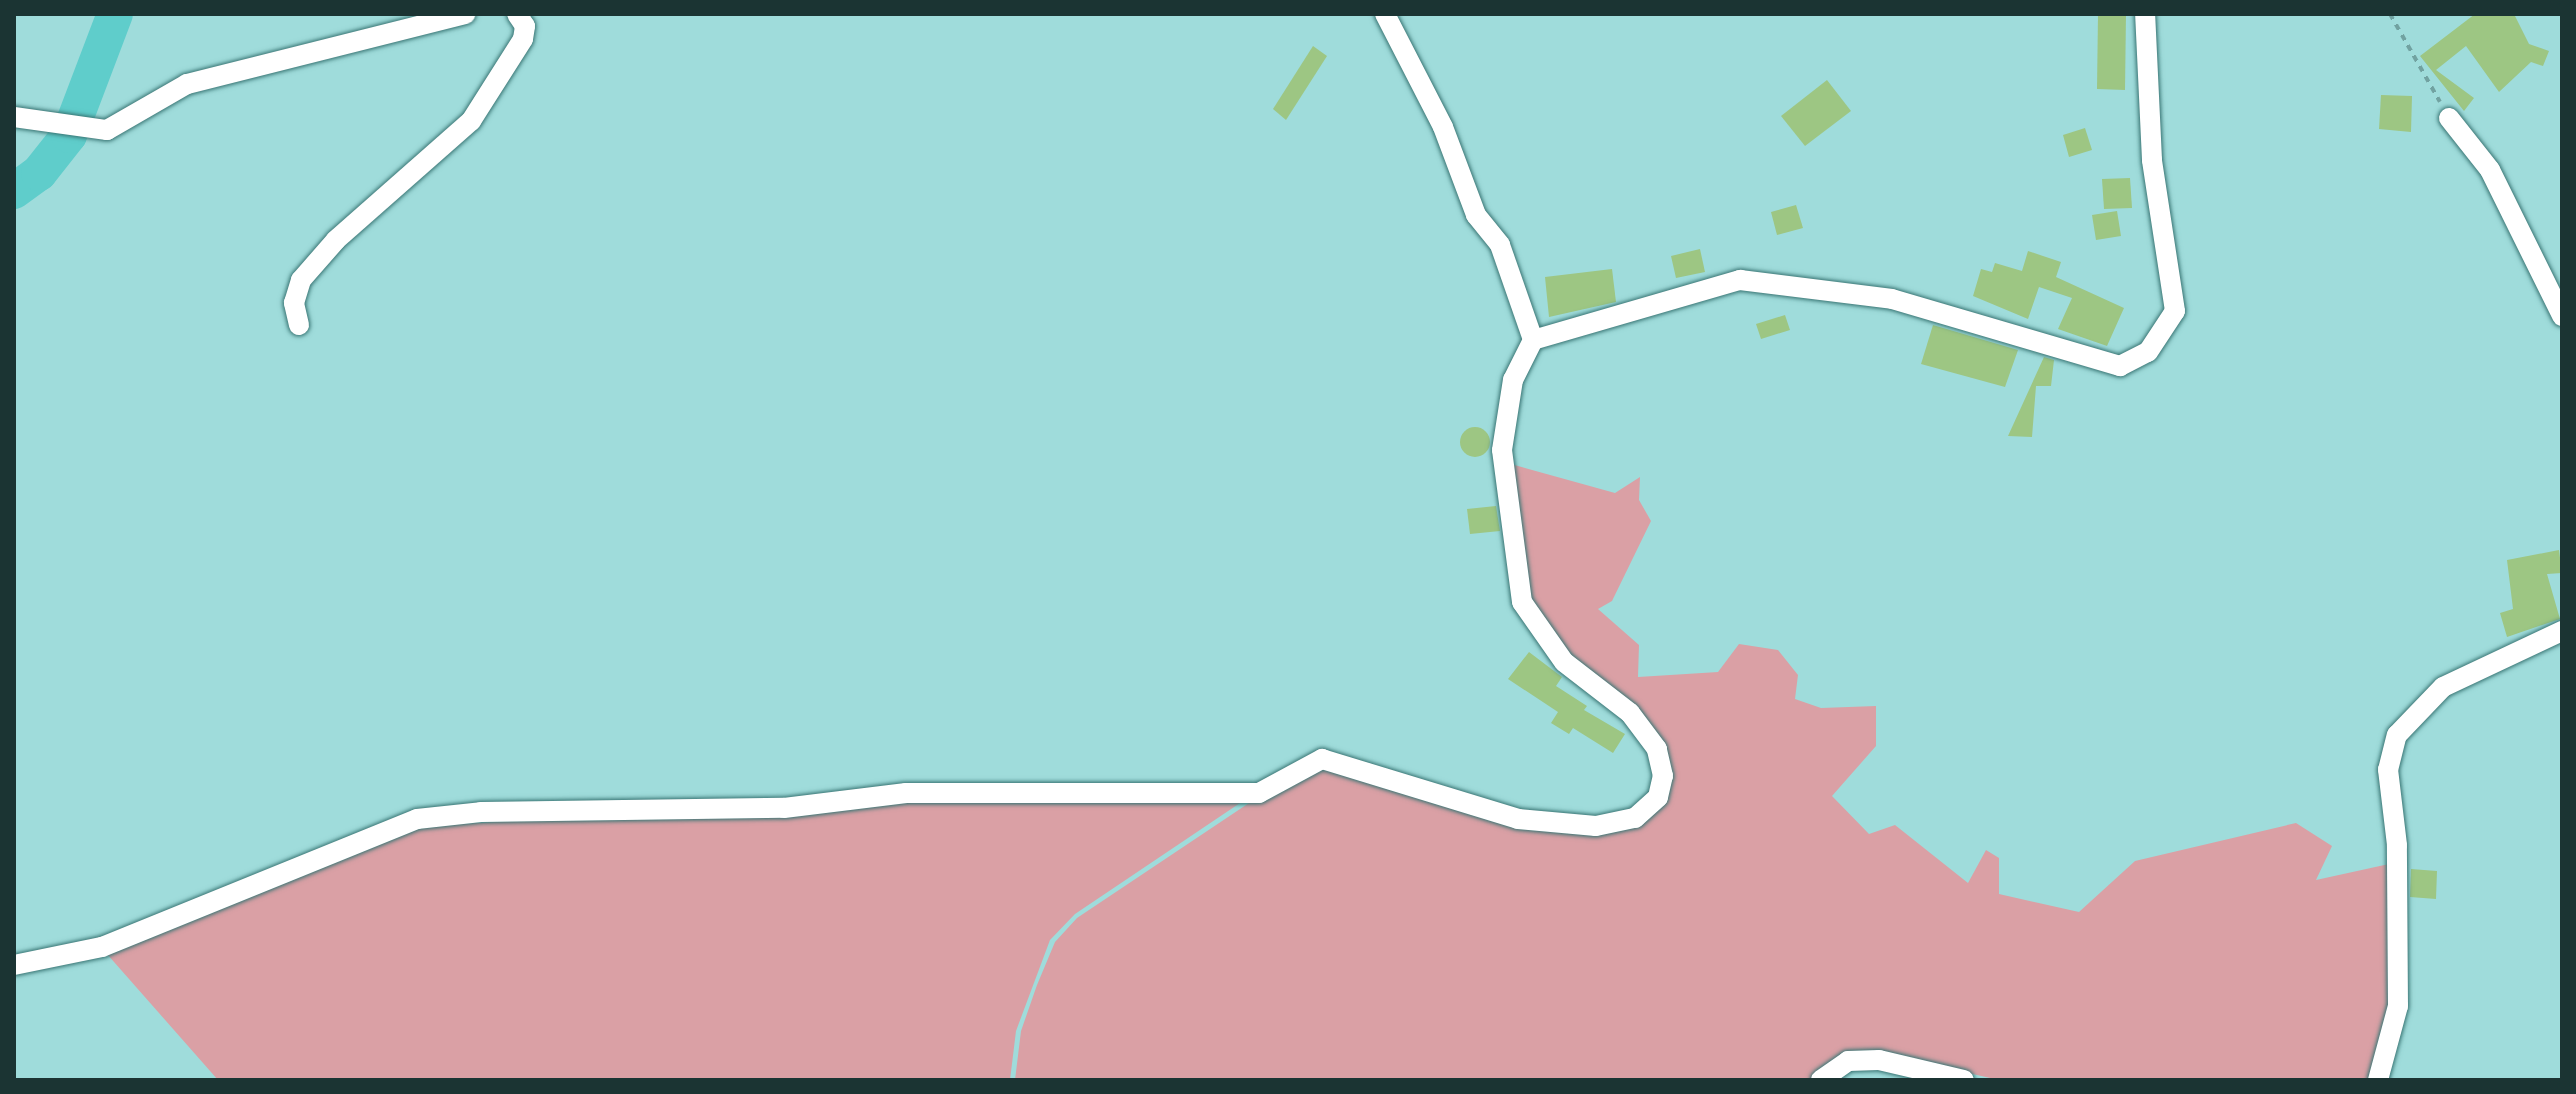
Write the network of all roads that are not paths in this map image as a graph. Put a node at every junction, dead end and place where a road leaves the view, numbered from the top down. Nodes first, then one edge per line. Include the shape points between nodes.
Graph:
1 (465, 14) edge
2 (517, 14) edge
3 (1385, 14) edge
4 (2145, 14) edge
5 (15, 117) edge
6 (2449, 118) road end
7 (2562, 316) edge
8 (299, 325) dead end
9 (1533, 340) junction
10 (2562, 631) edge
11 (14, 965) edge
12 (1821, 1080) edge
13 (1964, 1080) edge
14 (2378, 1080) edge

1 - 5 street via 187,84 107,130
2 - 8 street via 525,26 523,39 471,121 336,240 301,280 294,303
3 - 9 street via 1443,127 1476,215 1500,245
4 - 9 street via 2152,160 2175,311 2148,352 2120,366 1892,299 1740,280
6 - 7 street via 2490,170
9 - 11 street via 1513,380 1502,450 1522,602 1564,662 1630,713 1657,749 1663,776 1658,797 1635,818 1596,826 1518,819 1322,759 1259,793 906,793 784,808 481,812 417,819 102,947
10 - 14 street via 2443,687 2397,735 2388,770 2397,845 2398,1006
12 - 13 street via 1848,1061 1879,1060

